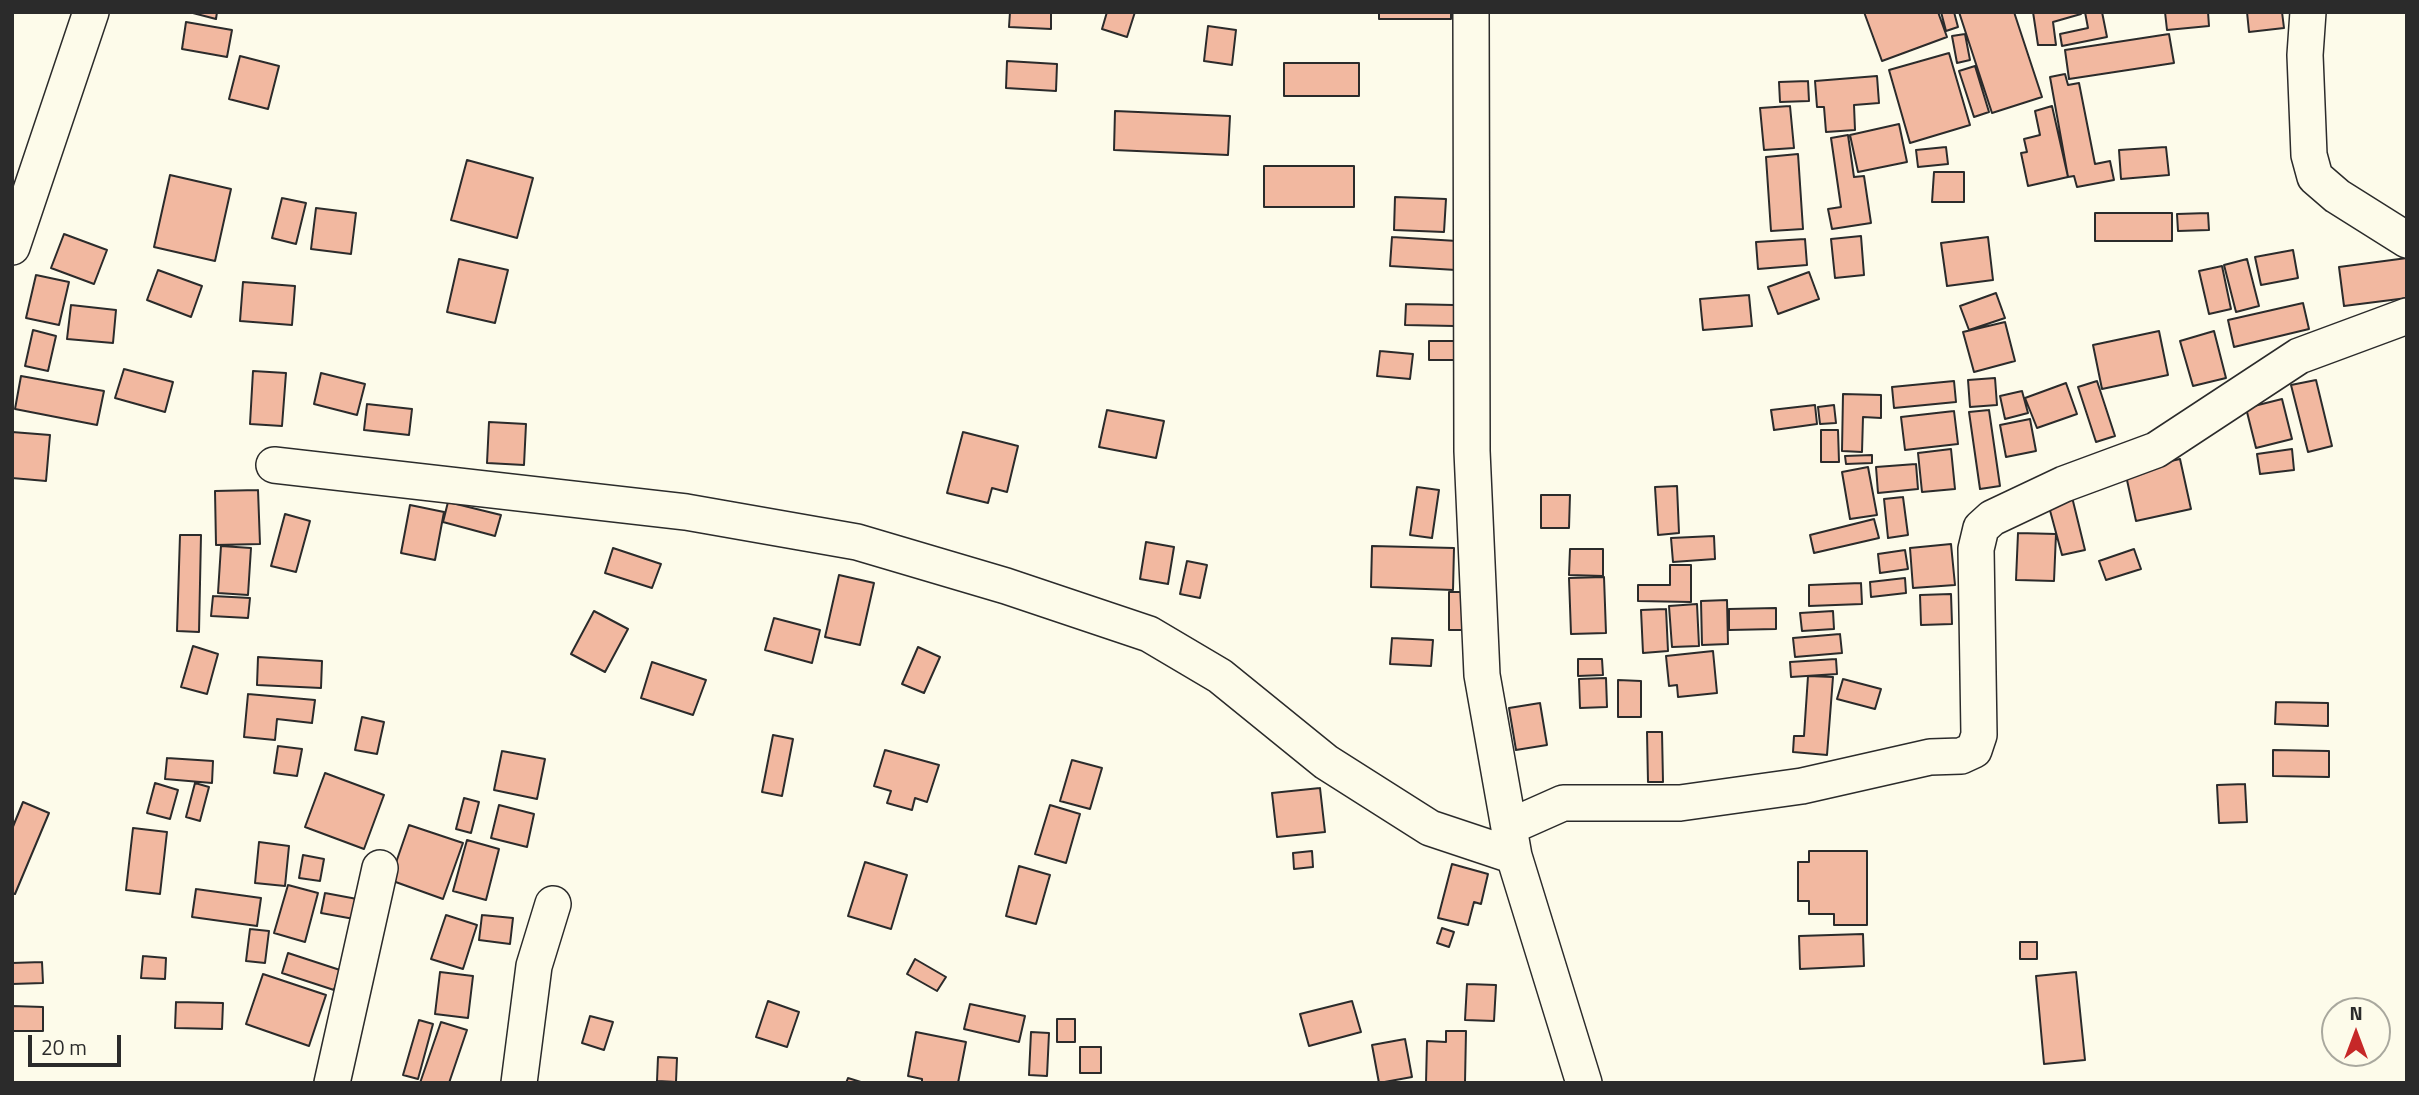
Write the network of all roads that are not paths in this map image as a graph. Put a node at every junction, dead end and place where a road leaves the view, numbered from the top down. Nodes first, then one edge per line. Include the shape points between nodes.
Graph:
1 (91, 12) edge
2 (1471, 12) edge
3 (2308, 12) edge
4 (2407, 240) edge
5 (12, 247) edge
6 (2407, 316) edge
7 (274, 465) dead end
8 (1511, 841) junction
9 (380, 868) dead end
10 (553, 904) dead end
11 (332, 1083) edge
12 (519, 1083) edge
13 (1584, 1083) edge

1 - 5 street
2 - 8 street via 1473,479 1482,675
3 - 4 street via 2309,155 2315,177
6 - 8 street via 2299,356 2156,450 2064,484 1992,518 1981,528 1976,549 1979,735 1974,750 1802,786 1680,803 1563,803
7 - 8 street via 685,512 857,542 1006,586 1149,634 1220,676 1326,762 1430,828
8 - 13 street
9 - 11 street
10 - 12 street via 534,966

